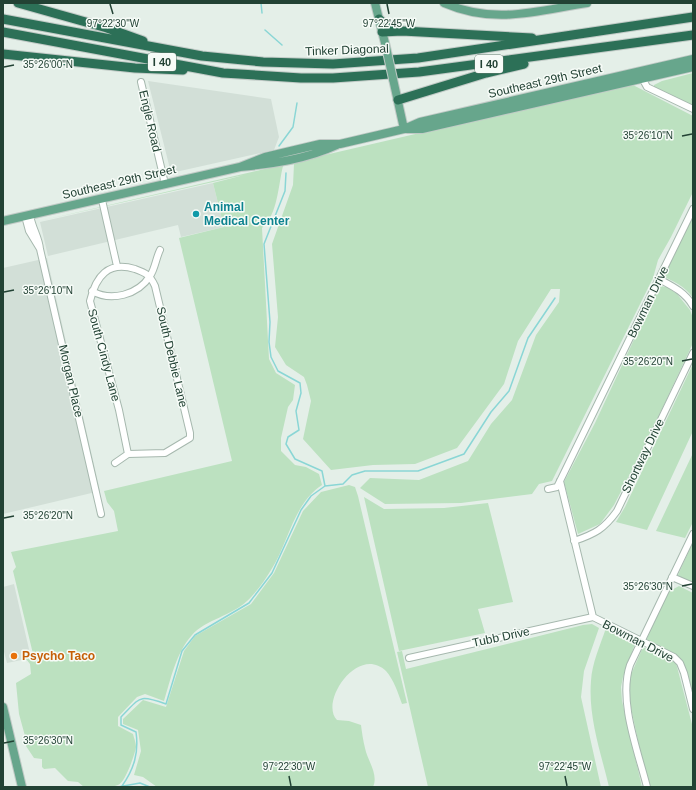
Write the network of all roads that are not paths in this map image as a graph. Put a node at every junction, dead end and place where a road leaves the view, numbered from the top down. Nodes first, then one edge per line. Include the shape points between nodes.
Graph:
1 (18, 3) edge
2 (375, 3) edge
3 (444, 3) edge
4 (587, 3) edge
5 (693, 17) edge
6 (3, 19) edge
7 (379, 19) junction
8 (396, 31) junction
9 (3, 32) edge
10 (382, 32) junction
11 (693, 35) edge
12 (547, 39) junction
13 (165, 50) junction
14 (572, 52) junction
15 (3, 54) edge
16 (693, 59) edge
17 (693, 67) edge
18 (223, 72) junction
19 (640, 75) junction
20 (141, 82) dead end
21 (398, 100) junction
22 (693, 109) edge
23 (404, 129) junction
24 (165, 184) junction
25 (102, 200) junction
26 (693, 209) edge
27 (27, 216) junction
28 (3, 222) edge
29 (160, 250) dead end
30 (117, 266) junction
31 (151, 276) junction
32 (659, 279) junction
33 (92, 291) junction
34 (693, 306) edge
35 (693, 353) edge
36 (128, 454) junction
37 (115, 463) dead end
38 (560, 482) junction
39 (548, 490) dead end
40 (101, 514) dead end
41 (693, 534) edge
42 (574, 541) junction
43 (672, 577) junction
44 (693, 586) edge
45 (593, 618) junction
46 (641, 642) junction
47 (410, 658) dead end
48 (3, 707) edge
49 (693, 709) edge
50 (22, 787) edge
51 (647, 787) edge

1 - 13 highway via 107,28
2 - 7 main road
3 - 4 main road via 479,14 498,16
5 - 12 highway, Tinker Diagonal / I 40
6 - 13 highway, Tinker Diagonal / I 40
7 - 8 highway
7 - 10 main road
8 - 10 highway
8 - 12 highway
9 - 18 highway, I 40
10 - 21 main road, bridge
11 - 14 highway, I 40
12 - 13 highway, Tinker Diagonal / I 40 via 418,58 333,64 263,62
14 - 18 highway, I 40 via 460,68 370,76 301,78
14 - 21 highway
15 - 18 highway via 135,68
16 - 19 main road, Southeast 29th Street
17 - 19 main road, Southeast 29th Street
19 - 22 street via 647,87
19 - 23 main road, Southeast 29th Street via 420,122
20 - 24 street, Engle Road
21 - 23 main road
23 - 24 main road, Southeast 29th Street via 266,165 240,167
24 - 25 main road, Southeast 29th Street
25 - 27 main road, Southeast 29th Street
25 - 30 street
26 - 32 street, Bowman Drive
27 - 28 main road, Southeast 29th Street
27 - 40 street, Morgan Place via 29,231 40,249
29 - 31 street
30 - 31 street
30 - 33 street, South Cindy Lane via 101,276
31 - 33 street via 132,292 105,296
31 - 36 street, South Debbie Lane via 190,438 164,453
32 - 34 street via 678,290
32 - 38 street, Bowman Drive
33 - 36 street, South Cindy Lane via 90,301
35 - 42 street, Shortway Drive via 616,510 606,525 589,536
36 - 37 street
38 - 39 street via 557,487
38 - 42 street, Bowman Drive
41 - 43 street
42 - 45 street, Bowman Drive
43 - 44 street
43 - 46 street
45 - 46 street, Bowman Drive
45 - 47 street, Tubb Drive
46 - 49 street, Bowman Drive via 674,657 680,663
46 - 51 street via 630,665 625,686
48 - 50 main road

